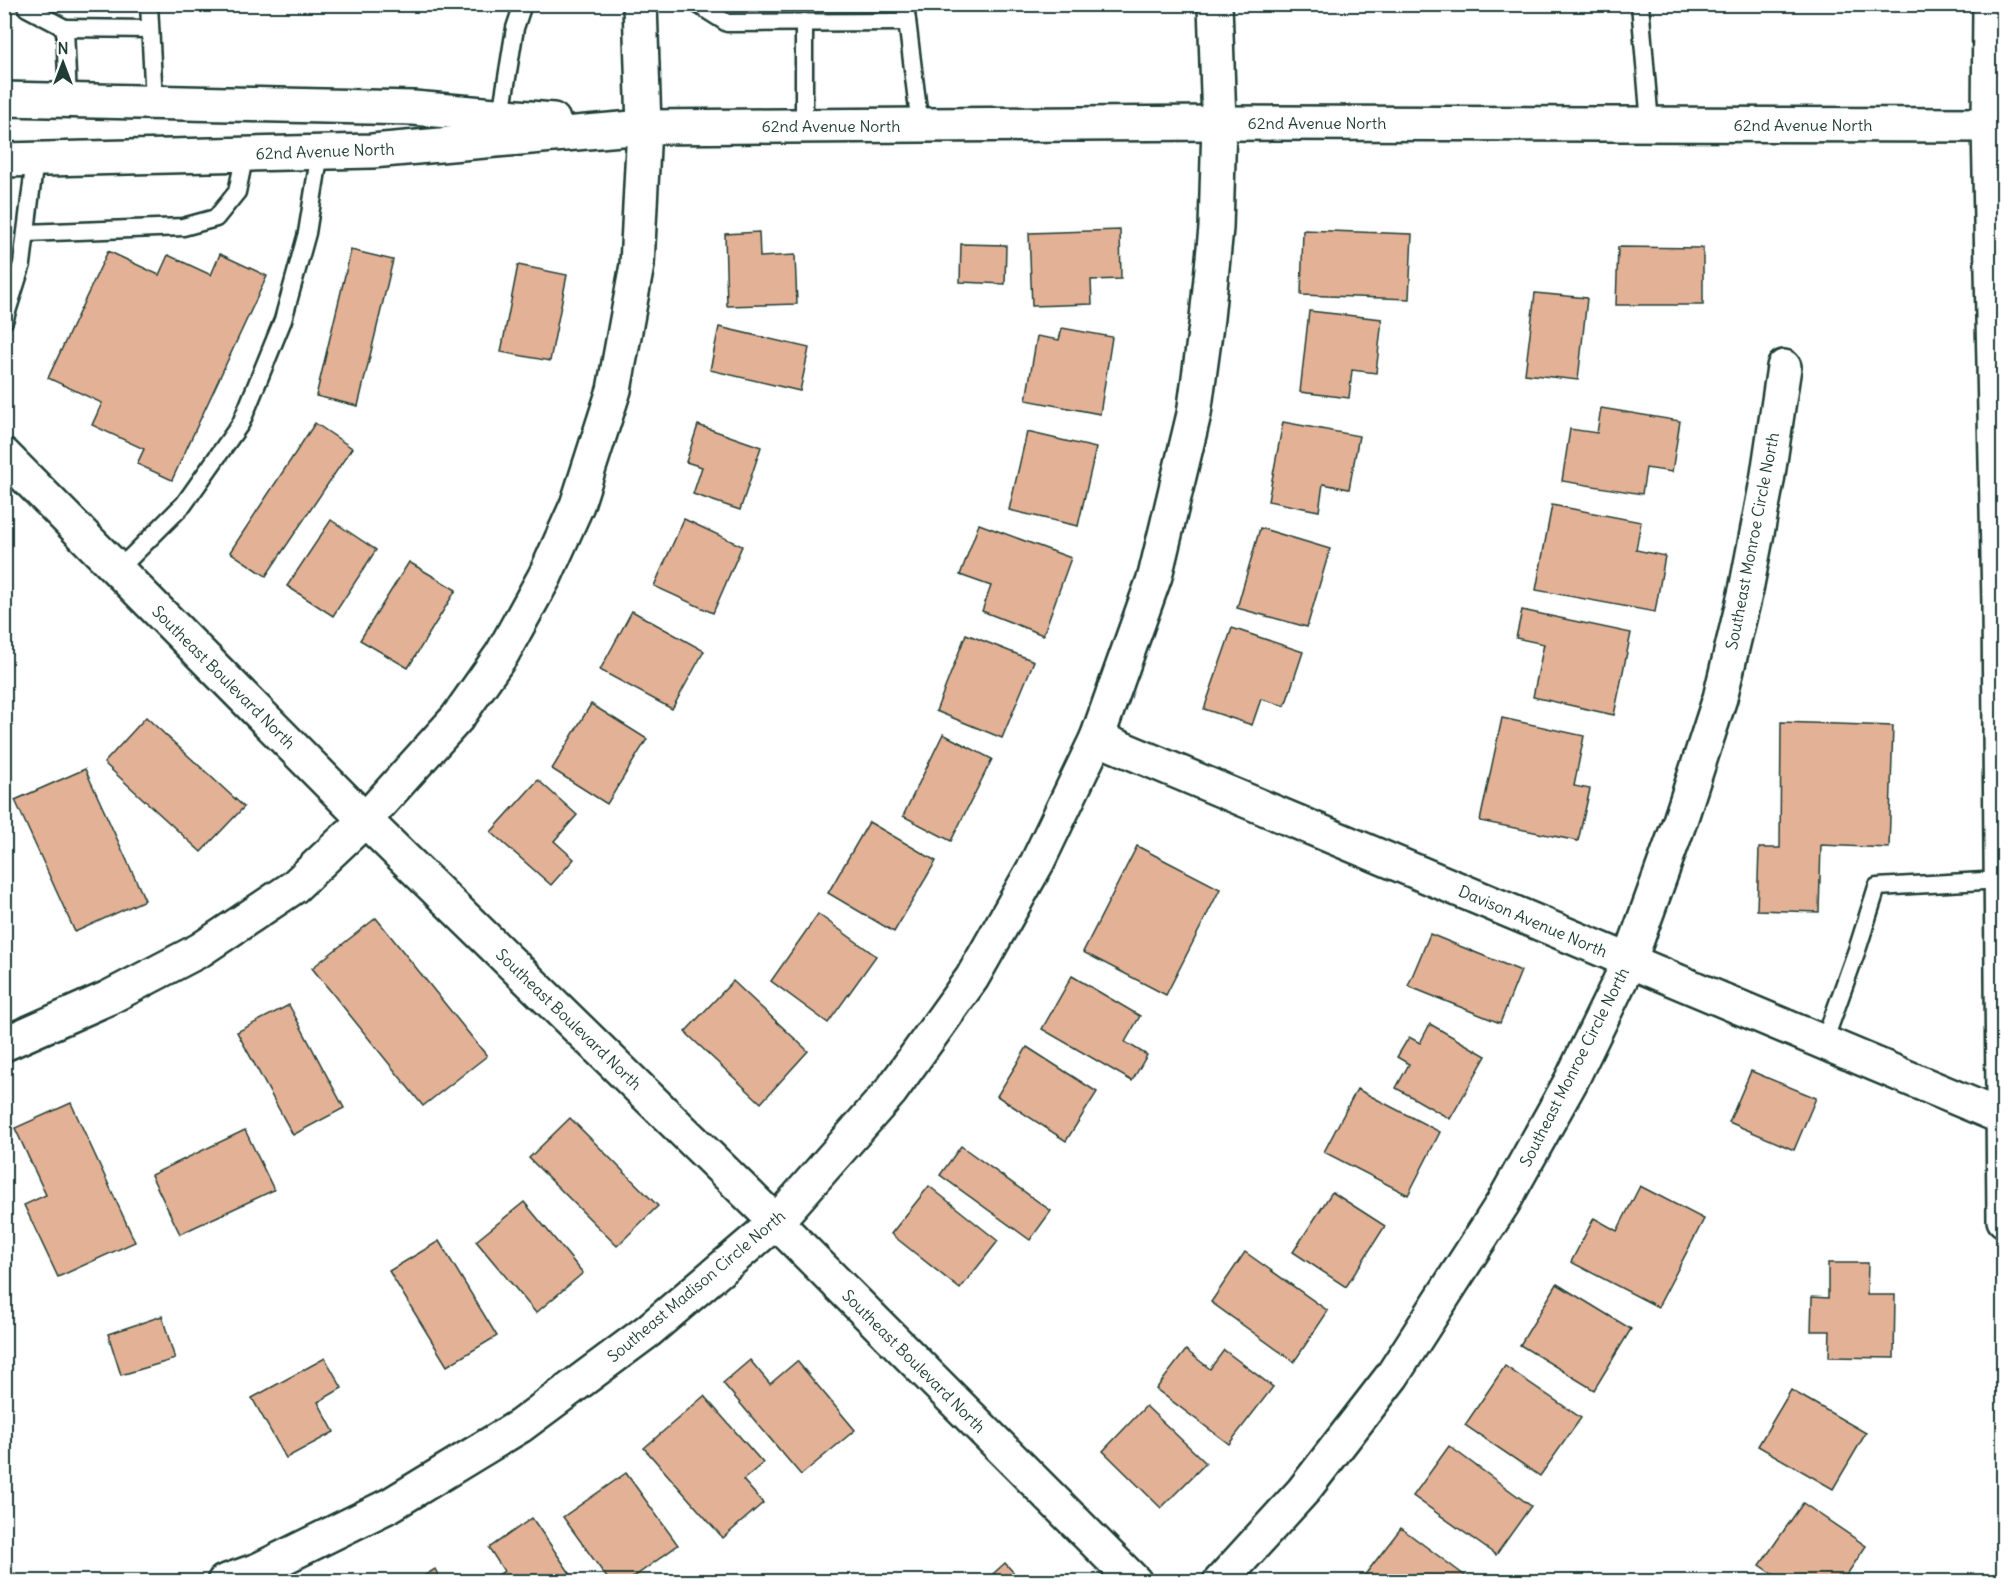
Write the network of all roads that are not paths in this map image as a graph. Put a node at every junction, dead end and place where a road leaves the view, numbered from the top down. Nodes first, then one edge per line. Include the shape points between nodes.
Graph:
1 (25, 4) edge
2 (149, 4) edge
3 (523, 4) edge
4 (640, 4) edge
5 (697, 4) edge
6 (905, 4) edge
7 (1215, 4) edge
8 (1640, 4) edge
9 (1990, 4) edge
10 (804, 22) junction
11 (907, 22) junction
12 (65, 28) junction
13 (150, 30) junction
14 (4, 99) edge
15 (68, 100) junction
16 (154, 102) junction
17 (501, 115) junction
18 (1219, 123) junction
19 (1650, 124) junction
20 (1996, 125) edge
21 (804, 126) junction
22 (920, 126) junction
23 (644, 128) junction
24 (320, 152) junction
25 (245, 154) junction
26 (20, 160) edge
27 (26, 233) junction
28 (4, 321) edge
29 (1784, 367) dead end
30 (4, 455) edge
31 (118, 570) junction
32 (2001, 605) edge
33 (1097, 738) junction
34 (365, 820) junction
35 (2001, 880) junction
36 (1629, 962) junction
37 (1824, 1042) junction
38 (4, 1044) edge
39 (2003, 1117) edge
40 (2004, 1220) edge
41 (776, 1222) junction
42 (224, 1581) edge
43 (1135, 1581) edge
44 (1220, 1581) edge

1 - 12 lane
2 - 13 lane
3 - 17 lane via 515,28
4 - 23 street
5 - 10 lane via 727,23
6 - 11 lane
7 - 18 street, Southeast Madison Circle North
8 - 19 lane
9 - 20 street
10 - 11 lane
10 - 21 lane
11 - 22 lane
12 - 13 lane
12 - 15 lane
13 - 16 lane
14 - 15 street, 62nd Avenue North
15 - 16 street, 62nd Avenue North
16 - 17 street, 62nd Avenue North via 413,108
17 - 23 street, 62nd Avenue North
18 - 19 street, 62nd Avenue North
18 - 22 street, 62nd Avenue North
18 - 33 street, Southeast Madison Circle North via 1216,228 1194,414 1155,576
19 - 20 street, 62nd Avenue North
20 - 32 street
21 - 22 street, 62nd Avenue North
21 - 23 street, 62nd Avenue North
23 - 24 street, 62nd Avenue North
23 - 34 street via 638,265 614,390 577,505 545,576 502,654 457,718
24 - 25 street, 62nd Avenue North
24 - 31 lane via 307,233 284,320 241,423 184,504
25 - 26 street, 62nd Avenue North
25 - 27 lane via 237,192 216,218 183,227
26 - 27 lane
27 - 28 lane via 22,264
29 - 36 street, Southeast Monroe Circle North via 1746,590 1719,698
30 - 31 street, Southeast Boulevard North
31 - 34 street, Southeast Boulevard North
32 - 35 street
33 - 36 street, Davison Avenue North
33 - 41 street, Southeast Madison Circle North via 1037,863 972,978 891,1091
34 - 38 street via 294,887 200,950 108,998
34 - 41 street, Southeast Boulevard North
35 - 37 lane via 1877,887
35 - 39 street
36 - 37 street, Davison Avenue North
36 - 44 street, Southeast Monroe Circle North via 1571,1081 1503,1203 1392,1376 1303,1491
37 - 39 street, Davison Avenue North
39 - 40 street
41 - 42 street, Southeast Madison Circle North via 648,1331 520,1426 390,1505 258,1570
41 - 43 street, Southeast Boulevard North

